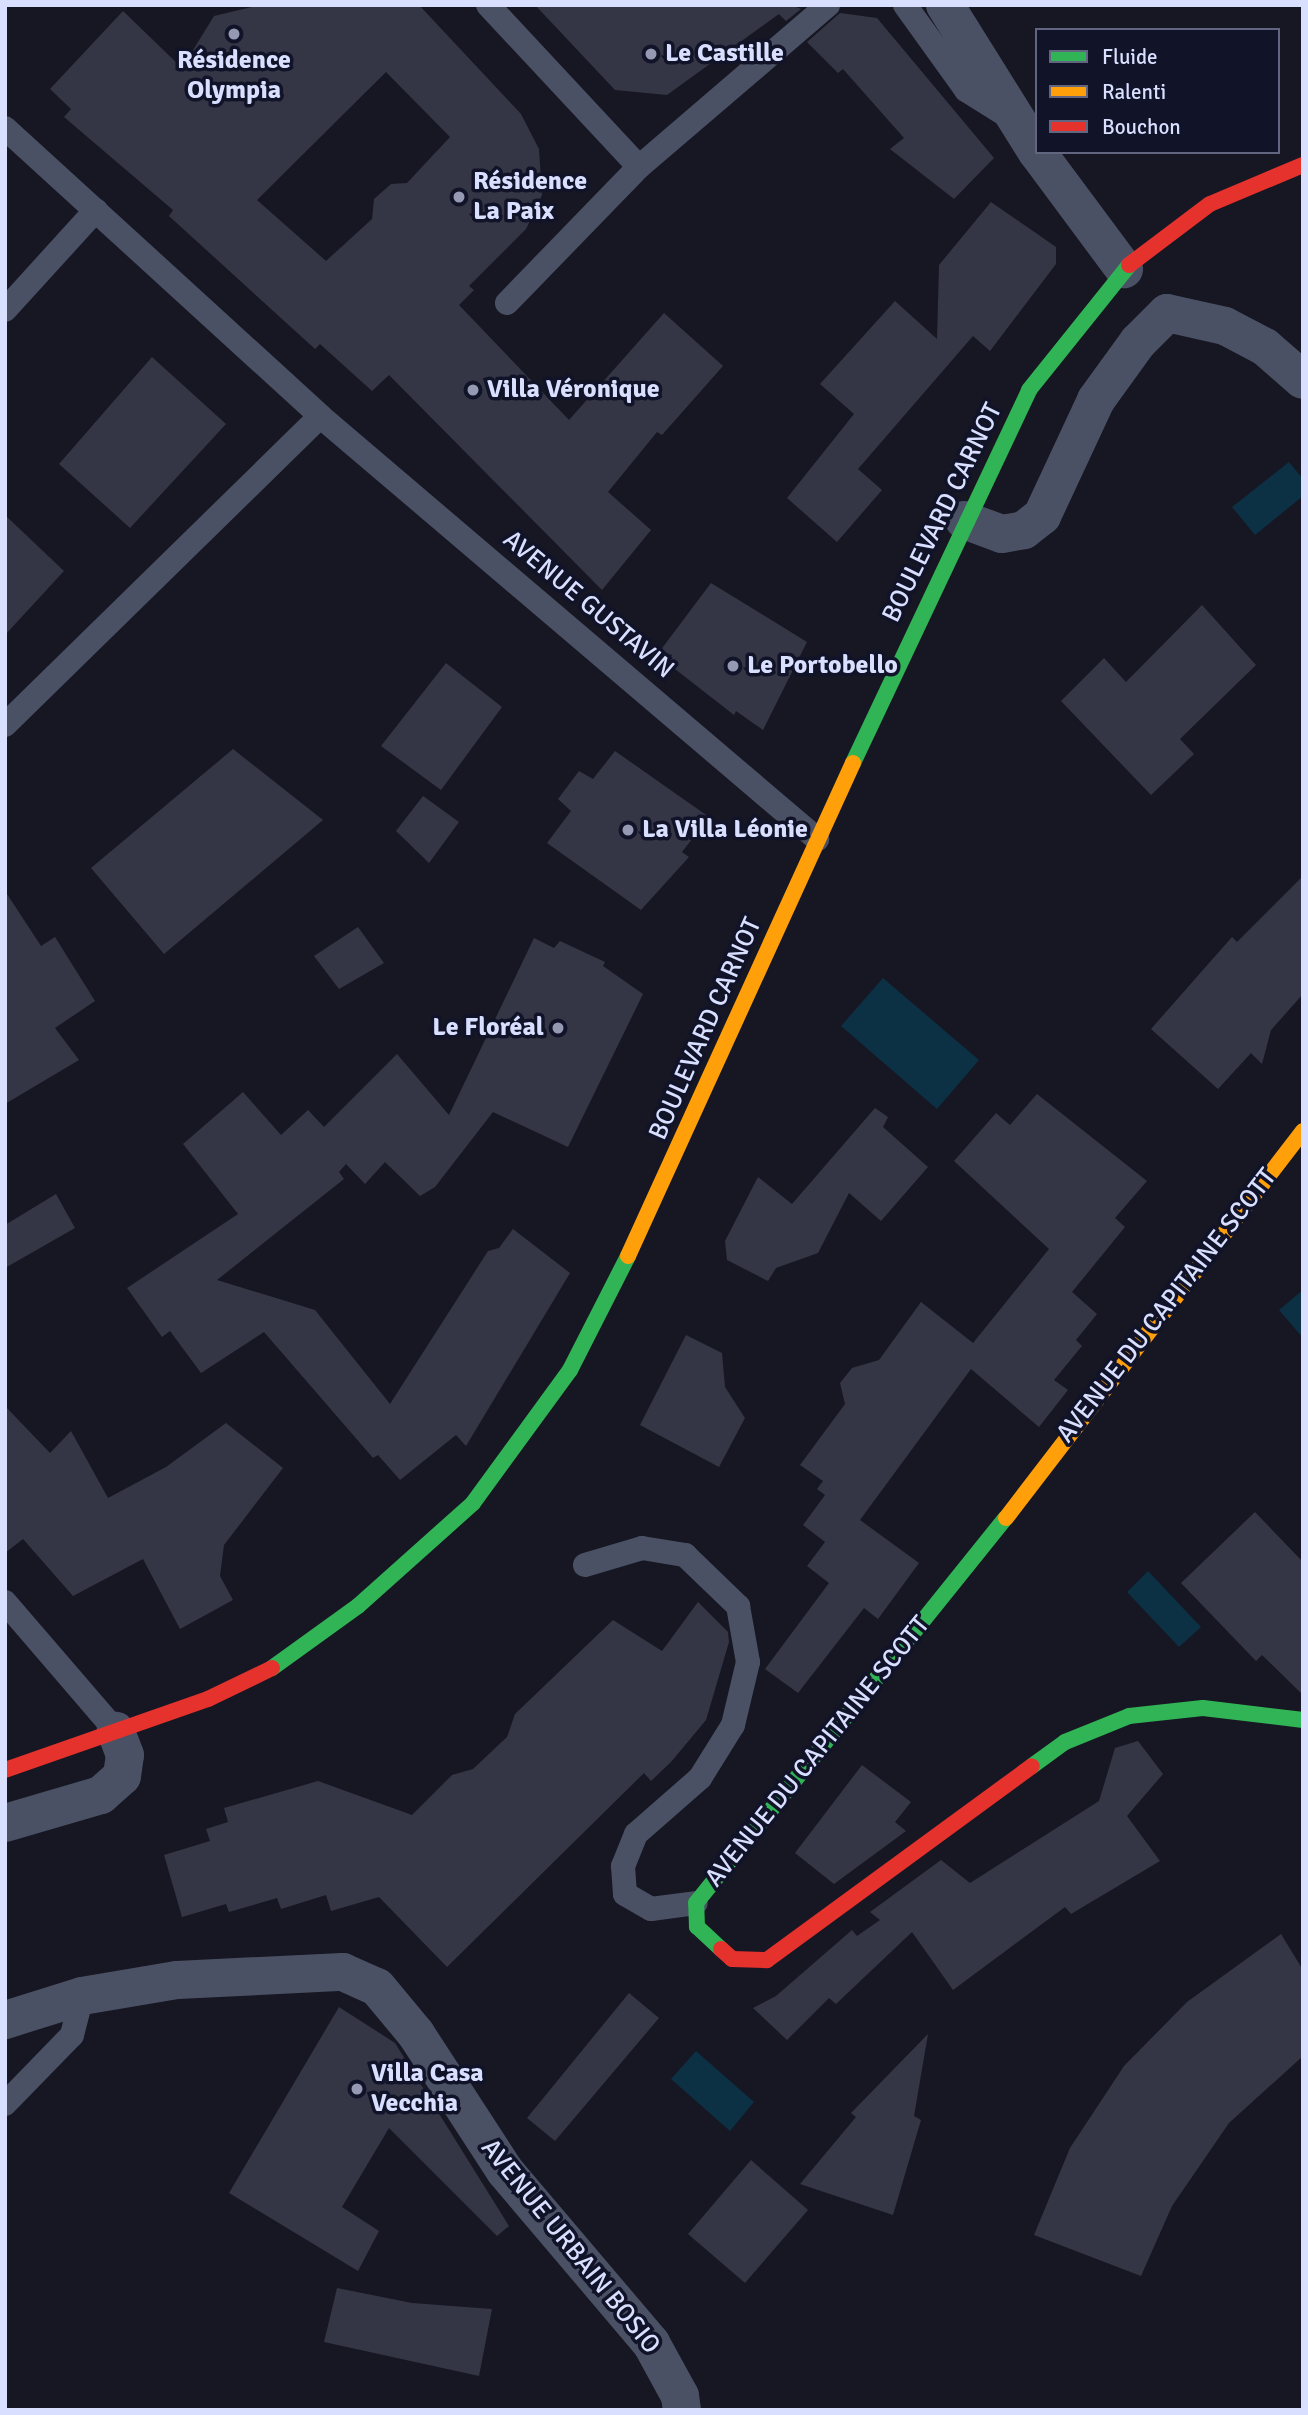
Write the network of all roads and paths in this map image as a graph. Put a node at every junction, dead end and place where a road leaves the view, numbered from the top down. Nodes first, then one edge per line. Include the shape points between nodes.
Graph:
1 (488, 5) edge
2 (828, 5) edge
3 (905, 5) edge
4 (945, 5) edge
5 (1012, 119) junction
6 (5, 128) edge
7 (1035, 149) edge
8 (1039, 154) edge
9 (1303, 165) edge
10 (639, 167) junction
11 (96, 210) junction
12 (1125, 269) junction
13 (507, 303) dead end
14 (5, 310) edge
15 (1303, 380) edge
16 (320, 416) junction
17 (964, 520) junction
18 (5, 724) edge
19 (817, 839) junction
20 (1303, 1131) edge
21 (585, 1564) dead end
22 (5, 1602) edge
23 (1303, 1720) edge
24 (116, 1731) junction
25 (5, 1770) edge
26 (5, 1824) edge
27 (696, 1903) junction
28 (82, 1996) junction
29 (5, 2020) edge
30 (5, 2104) edge
31 (682, 2410) edge

1 - 10 lane
2 - 10 lane
3 - 5 lane via 966,90
4 - 5 street
5 - 7 street
6 - 11 lane, AVENUE GUSTAVIN
8 - 12 street
9 - 12 main road, BOULEVARD CARNOT via 1210,204
10 - 13 lane
11 - 14 lane
11 - 16 lane, AVENUE GUSTAVIN
12 - 17 main road, BOULEVARD CARNOT via 1029,390
15 - 17 street via 1265,347 1225,326 1167,313 1138,342 1096,400 1042,516 1024,530 1002,534
16 - 18 lane
16 - 19 lane, AVENUE GUSTAVIN
17 - 19 main road, BOULEVARD CARNOT
19 - 24 main road, BOULEVARD CARNOT via 613,1289 570,1370 519,1446 473,1503 415,1558 267,1671 208,1699
20 - 27 main road, AVENUE DU CAPITAINE SCOTT via 974,1559
21 - 27 lane via 642,1548 685,1555 738,1606 748,1662 733,1725 700,1778 636,1834 623,1866 625,1894 651,1909
22 - 24 lane
23 - 27 main road, AVENUE DU CAPITAINE SCOTT via 1203,1709 1129,1716 1065,1742 767,1960 732,1959 709,1943 697,1927
24 - 25 main road, BOULEVARD CARNOT
24 - 26 street via 125,1755 122,1776 101,1795
28 - 29 street, AVENUE URBAIN BOSIO
28 - 30 lane via 72,2035
28 - 31 street, AVENUE URBAIN BOSIO via 177,1980 292,1971 343,1972 377,1987 416,2034 505,2171 651,2343 680,2396

